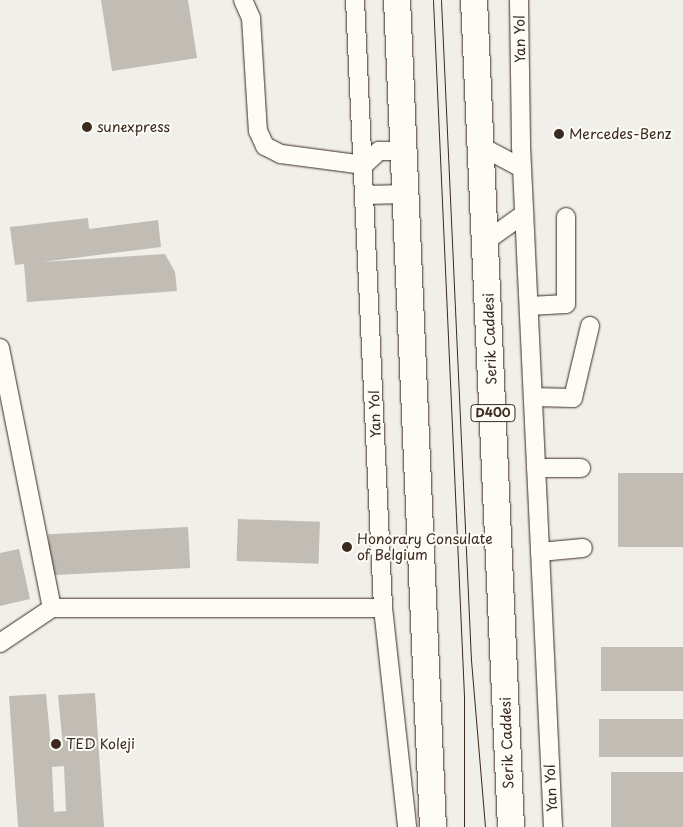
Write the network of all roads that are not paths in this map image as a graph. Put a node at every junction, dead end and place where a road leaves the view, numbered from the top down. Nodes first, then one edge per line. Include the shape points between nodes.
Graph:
1 (243, 0) edge
2 (355, 0) edge
3 (396, 0) edge
4 (474, 0) edge
5 (520, 0) edge
6 (482, 147) junction
7 (403, 151) junction
8 (364, 165) junction
9 (522, 168) junction
10 (406, 194) junction
11 (365, 195) junction
12 (524, 214) junction
13 (566, 217) dead end
14 (486, 241) junction
15 (529, 306) junction
16 (590, 326) dead end
17 (0, 348) edge
18 (533, 397) junction
19 (536, 468) junction
20 (582, 468) dead end
21 (583, 548) dead end
22 (540, 552) junction
23 (52, 608) junction
24 (383, 608) junction
25 (0, 642) edge
26 (408, 827) edge
27 (433, 827) edge
28 (511, 827) edge
29 (553, 827) edge

1 - 8 street via 251,18 258,130 262,142 275,153
2 - 8 street, Yan Yol
3 - 7 highway
4 - 6 highway, Serik Caddesi / D400
5 - 9 street, Yan Yol
6 - 9 street
6 - 14 highway, Serik Caddesi / D400
7 - 8 street via 379,150
7 - 10 highway
8 - 11 street, Yan Yol
9 - 12 street, Yan Yol
10 - 11 street
10 - 27 highway
11 - 24 street, Yan Yol
12 - 14 street
12 - 15 street, Yan Yol
13 - 15 street via 566,304
14 - 28 highway, Serik Caddesi / D400
15 - 18 street, Yan Yol
16 - 18 street via 573,398
17 - 23 street
18 - 19 street, Yan Yol
19 - 20 street
19 - 22 street, Yan Yol
21 - 22 street
22 - 29 street, Yan Yol
23 - 24 street
23 - 25 street
24 - 26 street, Yan Yol

